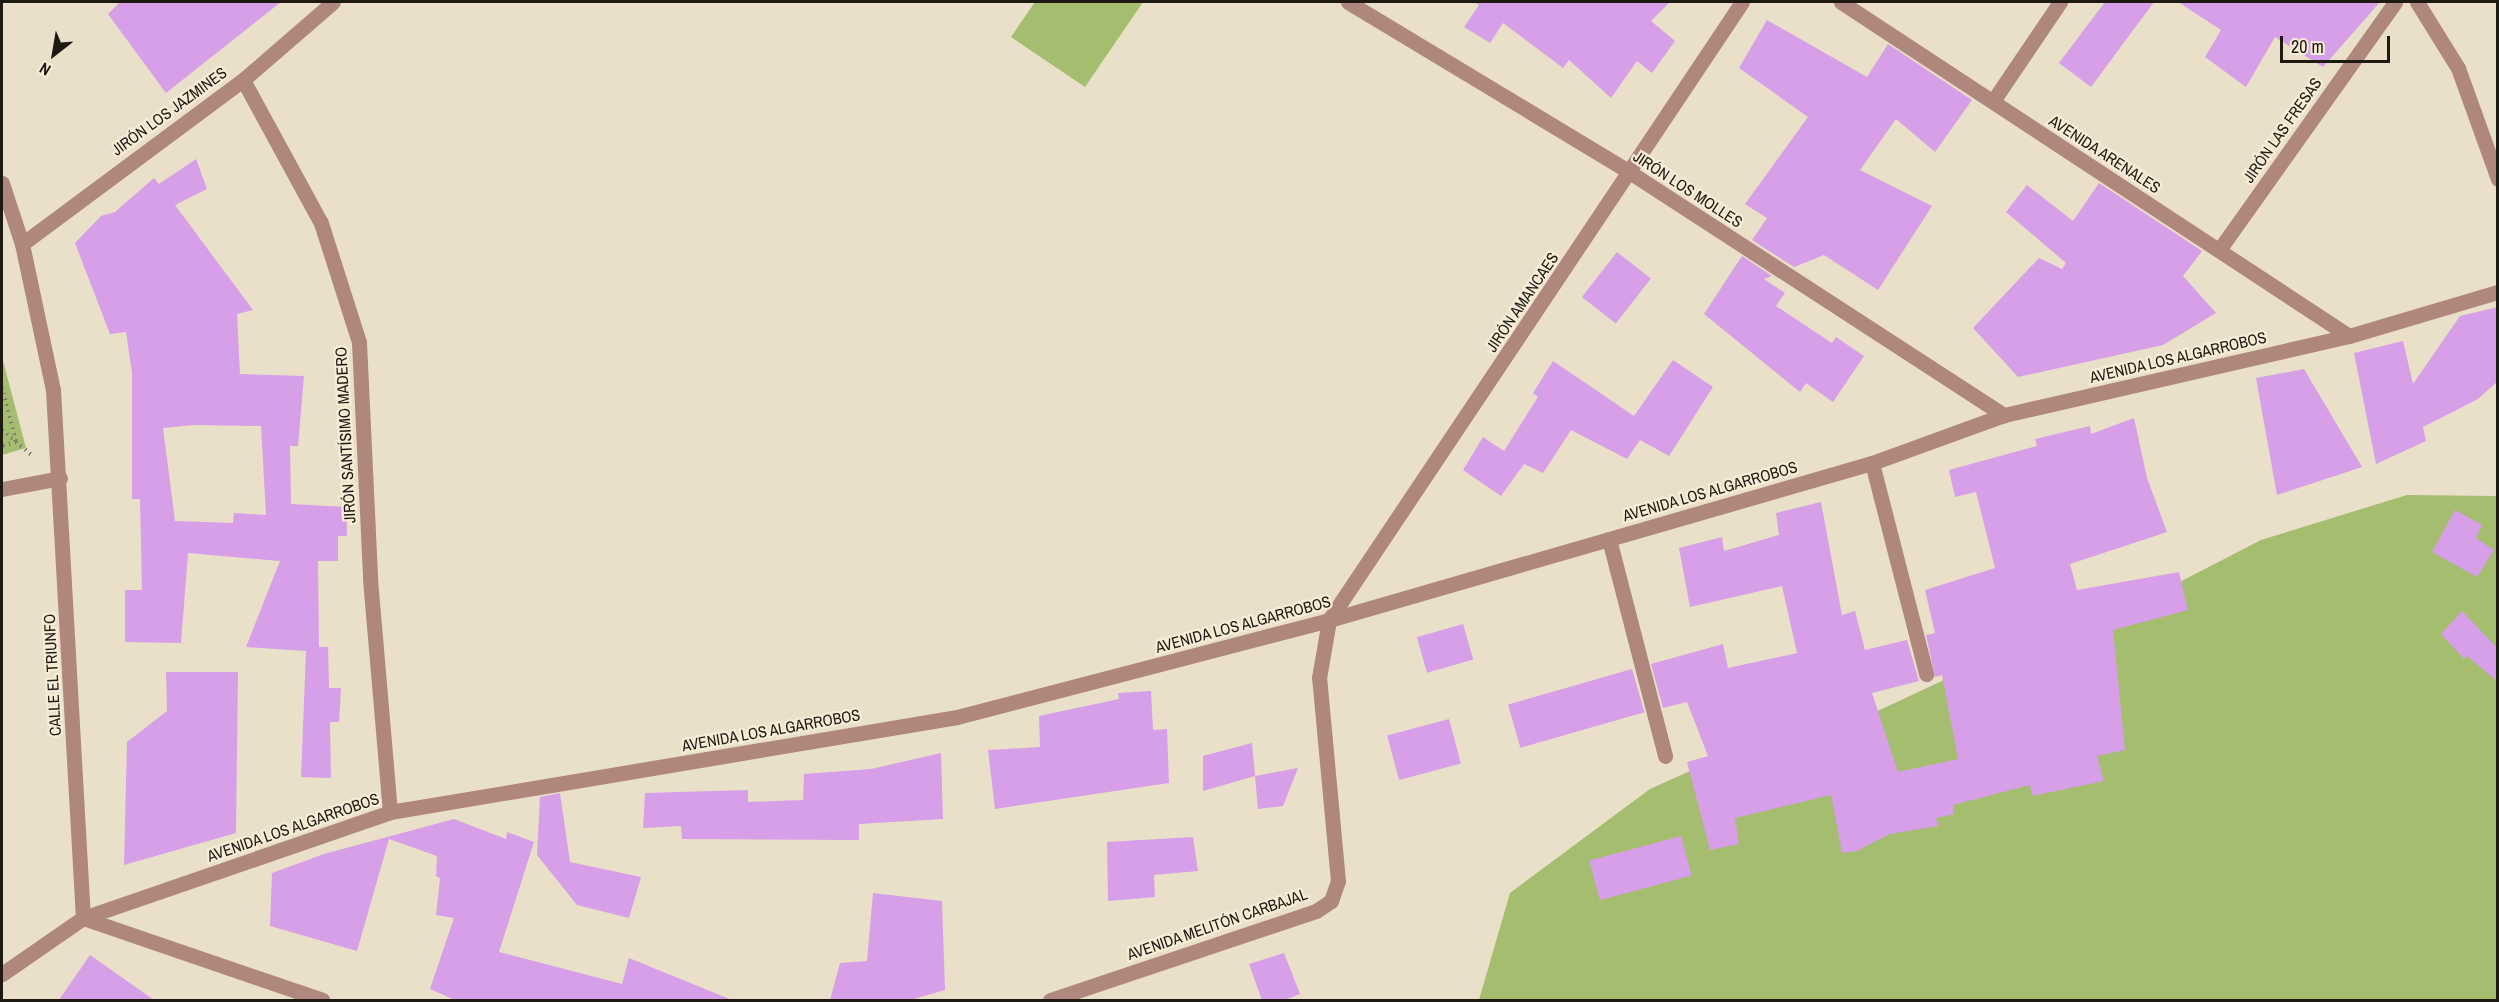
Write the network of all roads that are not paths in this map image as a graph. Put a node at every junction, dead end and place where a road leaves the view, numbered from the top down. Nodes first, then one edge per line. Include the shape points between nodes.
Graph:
1 (333, 2) edge
2 (1348, 2) edge
3 (1742, 2) edge
4 (1841, 2) edge
5 (2060, 2) edge
6 (2395, 2) edge
7 (2417, 2) edge
8 (243, 80) junction
9 (1993, 101) junction
10 (1631, 173) junction
11 (2498, 179) edge
12 (2, 183) edge
13 (22, 244) junction
14 (2219, 250) junction
15 (2498, 292) edge
16 (2349, 336) junction
17 (2004, 415) junction
18 (1872, 463) junction
19 (60, 478) junction
20 (2, 489) edge
21 (1609, 539) junction
22 (1329, 620) junction
23 (1926, 674) dead end
24 (1665, 756) dead end
25 (390, 812) junction
26 (83, 918) junction
27 (2, 974) edge
28 (322, 1000) edge
29 (1050, 1000) edge

1 - 8 street, JIRÓN LOS JAZMINES
2 - 10 street, JIRÓN LOS MOLLES
3 - 10 street, JIRÓN AMANCAES
4 - 9 street, AVENIDA ARENALES
5 - 9 street
6 - 14 street, JIRÓN LAS FRESAS
7 - 11 street via 2458,68
8 - 13 street, JIRÓN LOS JAZMINES
8 - 25 street, JIRÓN SANTÍSIMO MADERO via 321,223 359,342 370,579
9 - 14 street, AVENIDA ARENALES
10 - 17 street, JIRÓN LOS MOLLES
10 - 22 street, JIRÓN AMANCAES
12 - 13 street, CALLE EL TRIUNFO
13 - 19 street, CALLE EL TRIUNFO via 53,390
14 - 16 street, AVENIDA ARENALES
15 - 16 street, AVENIDA LOS ALGARROBOS
16 - 17 street, AVENIDA LOS ALGARROBOS
17 - 18 street, AVENIDA LOS ALGARROBOS
18 - 21 street, AVENIDA LOS ALGARROBOS
18 - 23 street
19 - 20 street
19 - 26 street, CALLE EL TRIUNFO
21 - 22 street, AVENIDA LOS ALGARROBOS
21 - 24 street
22 - 25 street, AVENIDA LOS ALGARROBOS via 957,717
22 - 29 street, AVENIDA MELITÓN CARBAJAL via 1319,678 1338,881 1331,901 1316,911
25 - 26 street, AVENIDA LOS ALGARROBOS
26 - 27 street, AVENIDA LOS ALGARROBOS
26 - 28 street

